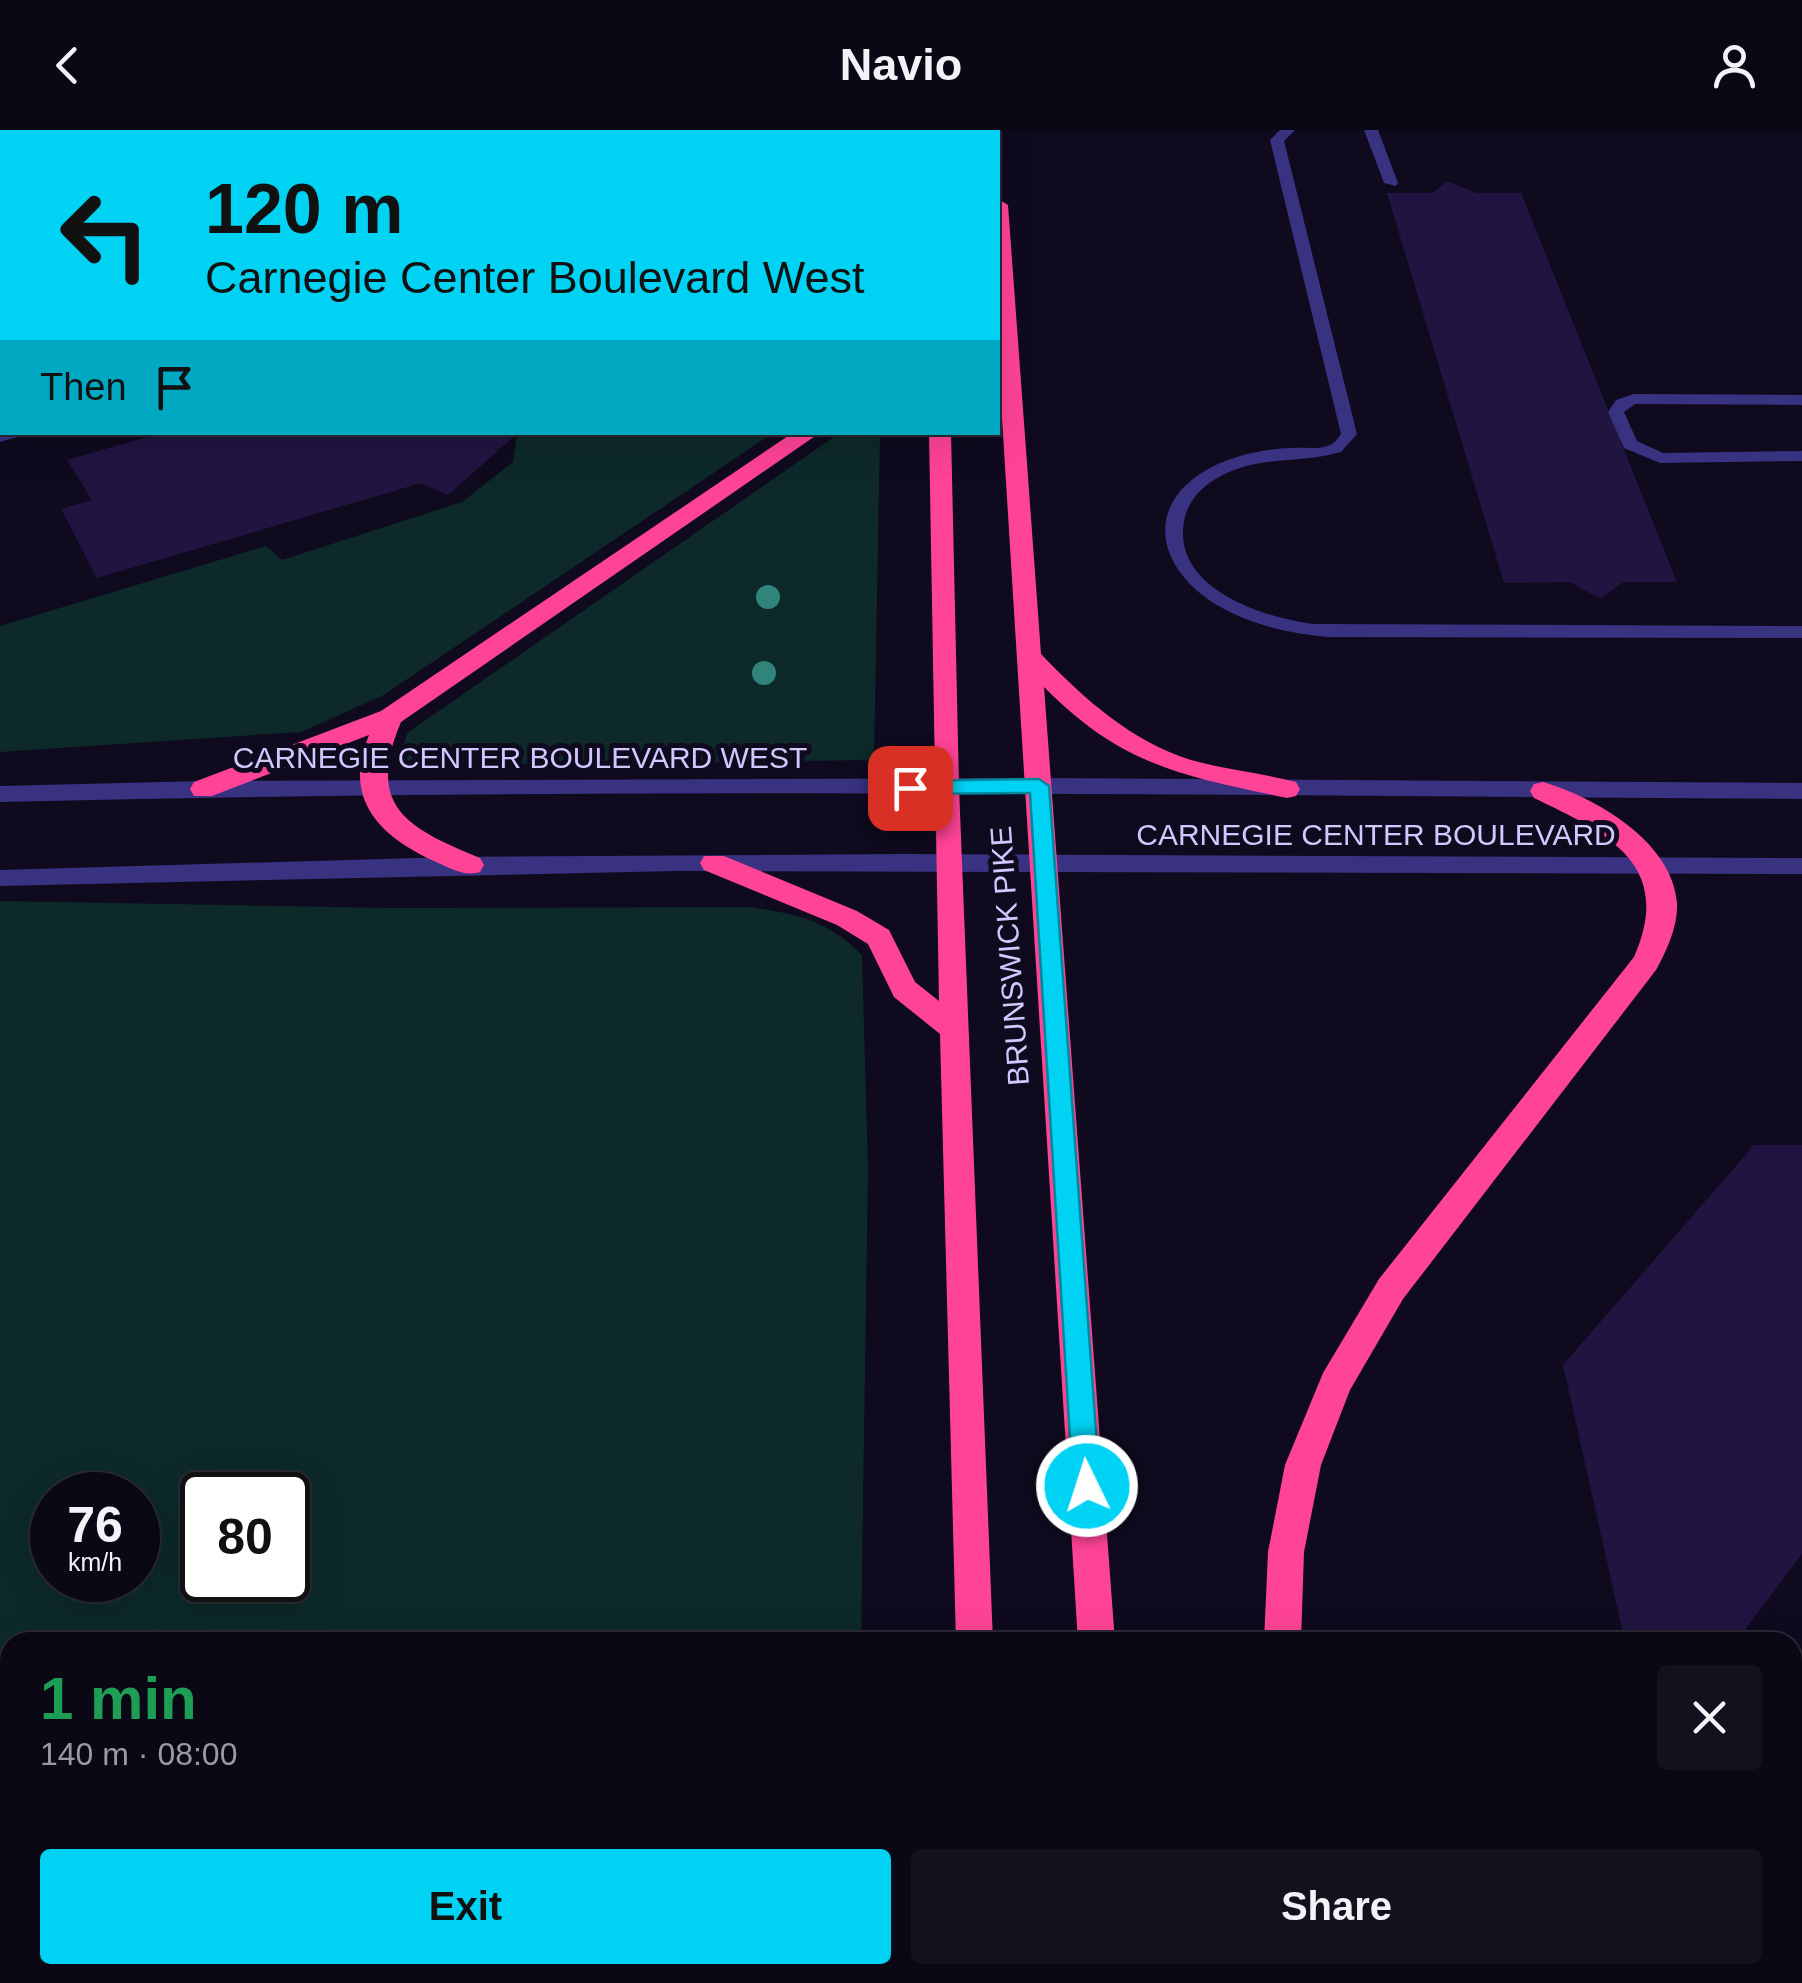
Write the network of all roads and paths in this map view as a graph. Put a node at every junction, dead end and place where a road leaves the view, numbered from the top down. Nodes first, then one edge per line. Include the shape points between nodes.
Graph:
1 (1288, 130) edge
2 (1372, 130) edge
3 (1391, 183) dead end
4 (1000, 236) edge
5 (1802, 400) edge
6 (806, 435) edge
7 (940, 435) edge
8 (1802, 456) edge
9 (1802, 632) edge
10 (1026, 654) junction
11 (390, 717) junction
12 (1039, 786) junction
13 (946, 787) junction
14 (204, 789) junction
15 (1287, 789) junction
16 (1802, 790) edge
17 (373, 791) junction
18 (1543, 791) junction
19 (0, 794) edge
20 (714, 862) junction
21 (949, 864) junction
22 (1044, 864) junction
23 (470, 865) junction
24 (1654, 866) junction
25 (1802, 866) edge
26 (0, 878) edge
27 (956, 1030) junction
28 (975, 1632) edge
29 (1096, 1632) edge
30 (1282, 1632) edge

1 - 9 lane via 1277,140 1349,434 1341,446 1322,452 1250,458 1222,468 1182,499 1172,536 1177,555 1203,587 1274,624 1327,631
2 - 3 lane
4 - 10 highway, BRUNSWICK PIKE
5 - 8 lane via 1634,399 1616,412 1630,444 1660,458
6 - 11 highway
7 - 13 highway, BRUNSWICK PIKE
10 - 12 highway, BRUNSWICK PIKE
10 - 15 highway via 1069,700 1128,743 1170,762
11 - 14 highway
11 - 17 highway via 370,761
12 - 13 street, CARNEGIE CENTER BOULEVARD WEST
12 - 15 street, CARNEGIE CENTER BOULEVARD
12 - 22 highway, BRUNSWICK PIKE
13 - 17 street, CARNEGIE CENTER BOULEVARD WEST
13 - 21 highway, BRUNSWICK PIKE
14 - 17 street, CARNEGIE CENTER BOULEVARD WEST
14 - 19 street, CARNEGIE CENTER BOULEVARD WEST
15 - 18 street, CARNEGIE CENTER BOULEVARD
16 - 18 street, CARNEGIE CENTER BOULEVARD
17 - 23 highway via 395,826
18 - 24 highway via 1615,831
20 - 21 street
20 - 23 street
20 - 27 highway via 879,937 904,989
21 - 22 street, CARNEGIE CENTER BOULEVARD
21 - 27 highway, BRUNSWICK PIKE
22 - 24 street, CARNEGIE CENTER BOULEVARD
22 - 29 highway, BRUNSWICK PIKE
23 - 26 street
24 - 25 street, CARNEGIE CENTER BOULEVARD
24 - 30 highway via 1665,910 1646,962 1390,1289 1335,1384 1303,1465 1286,1552
27 - 28 highway, BRUNSWICK PIKE

